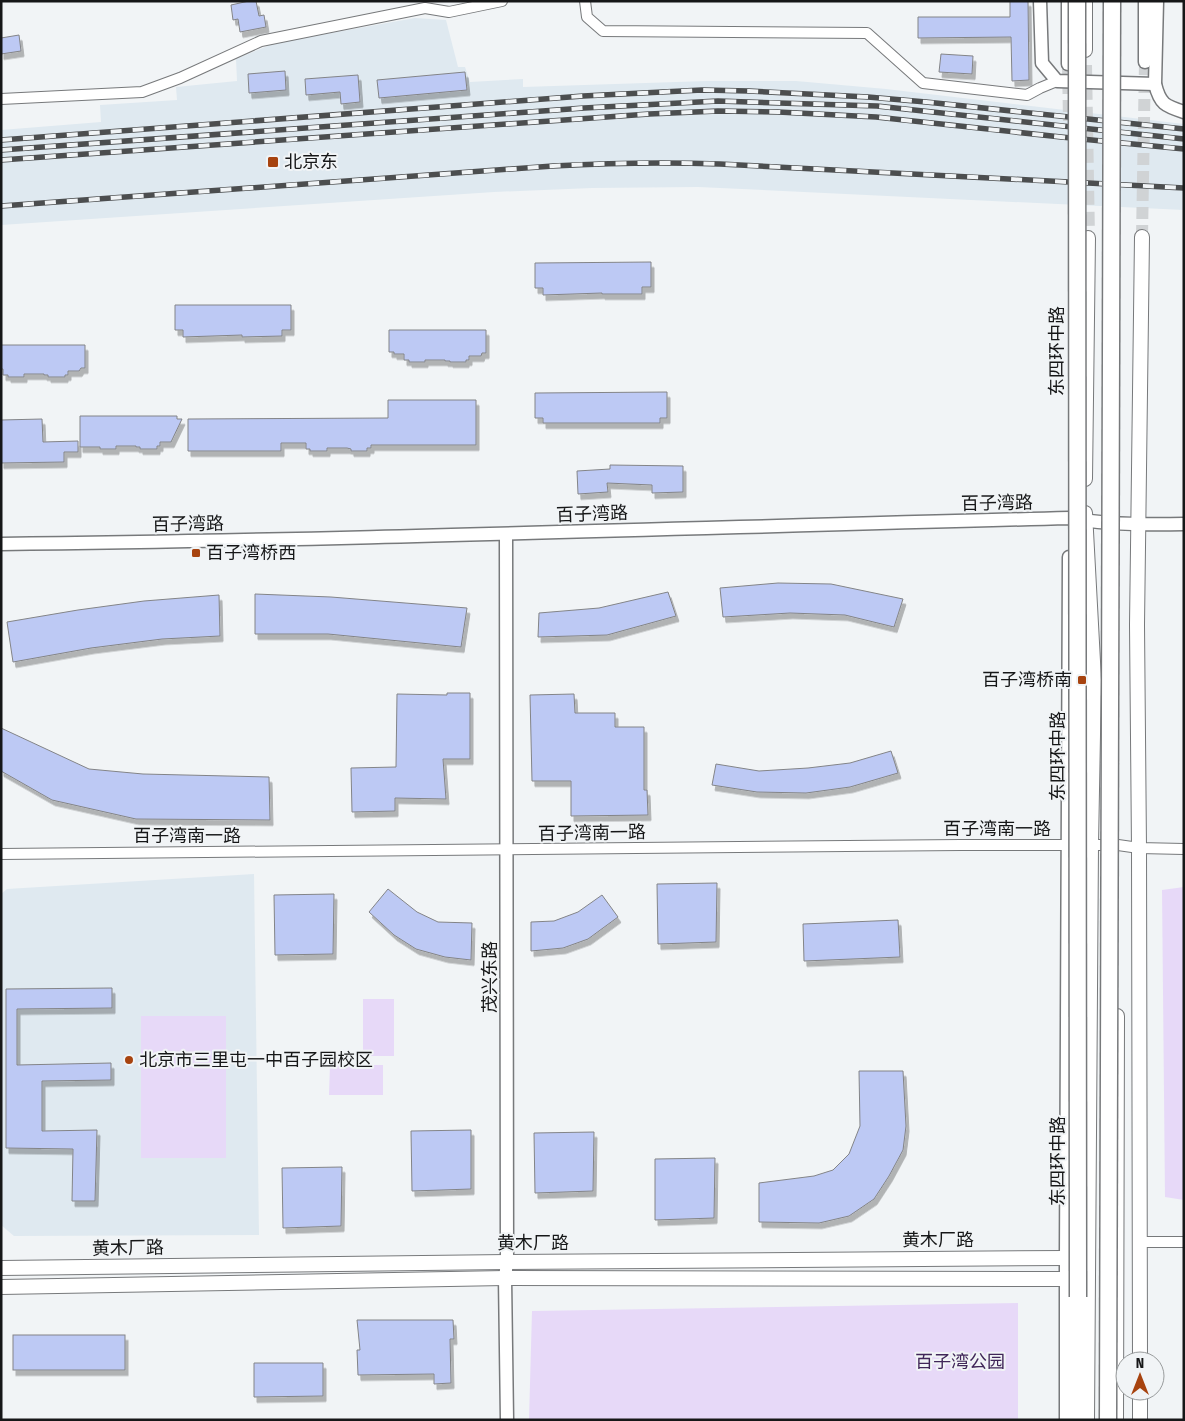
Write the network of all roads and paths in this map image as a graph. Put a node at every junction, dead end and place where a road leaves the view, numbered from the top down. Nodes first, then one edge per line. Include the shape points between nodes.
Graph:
1 (502, 1) edge
2 (585, 1) edge
3 (1040, 1) edge
4 (1068, 1) edge
5 (1077, 1) edge
6 (1085, 1) edge
7 (1105, 1) edge
8 (1112, 1) edge
9 (1146, 1) edge
10 (1157, 1) edge
11 (1145, 62) tunnel mouth
12 (1104, 63) dead end
13 (1068, 64) tunnel mouth
14 (1085, 64) tunnel mouth
15 (1057, 80) junction
16 (1155, 84) junction
17 (1, 99) edge
18 (1184, 112) edge
19 (1142, 237) tunnel mouth
20 (1070, 238) dead end
21 (1088, 238) tunnel mouth
22 (1110, 238) dead end
23 (1070, 518) junction
24 (1085, 521) junction
25 (1118, 523) junction
26 (1184, 524) edge
27 (1138, 525) junction
28 (506, 535) junction
29 (1, 544) edge
30 (1068, 845) junction
31 (1091, 845) junction
32 (1118, 845) junction
33 (1139, 848) junction
34 (1184, 849) edge
35 (507, 850) junction
36 (1, 854) edge
37 (1140, 1242) junction
38 (1184, 1242) edge
39 (1066, 1258) junction
40 (507, 1262) junction
41 (1, 1268) edge
42 (505, 1278) junction
43 (1066, 1279) junction
44 (1, 1287) edge
45 (1140, 1351) edge
46 (1140, 1401) edge
47 (507, 1420) edge
48 (1066, 1420) edge
49 (1078, 1420) edge
50 (1086, 1420) edge
51 (1108, 1420) edge
52 (1116, 1420) edge
53 (1140, 1420) edge

1 - 17 street via 449,12 425,8 261,41 142,92
2 - 15 street via 587,18 603,30 866,33 924,83 1027,95
3 - 15 street via 1042,63
4 - 13 street
5 - 49 highway, 东四环中路, bridge
6 - 14 main road
7 - 12 main road
8 - 51 highway, bridge
9 - 11 street
10 - 16 street
15 - 16 street
16 - 18 street via 1158,96 1168,106
19 - 27 main road
20 - 23 street, 东四环中路
21 - 24 main road, 东四环中路
22 - 25 main road
23 - 24 street, 百子湾路
23 - 28 street, 百子湾路
23 - 30 street, 东四环中路
24 - 25 street, 百子湾路
24 - 31 main road, 东四环中路 via 1094,680
25 - 27 street, 百子湾路
25 - 32 main road
26 - 27 street, 百子湾路
27 - 33 main road
28 - 29 street, 百子湾路
28 - 35 street, 茂兴东路
30 - 31 street, 百子湾南一路
30 - 35 street, 百子湾南一路
30 - 39 street, 东四环中路
31 - 32 street, 百子湾南一路
31 - 50 main road, 东四环中路
32 - 33 street, 百子湾南一路
32 - 52 main road
33 - 34 street, 百子湾南一路
33 - 37 main road
35 - 36 street, 百子湾南一路
35 - 40 street, 茂兴东路
37 - 38 street
37 - 45 main road
39 - 40 main road, 黄木厂路
39 - 43 street, 东四环中路
40 - 41 main road, 黄木厂路
40 - 42 street, 茂兴东路
42 - 43 main road
42 - 44 main road
42 - 47 street, 茂兴东路
43 - 48 street, 东四环中路
46 - 53 main road

